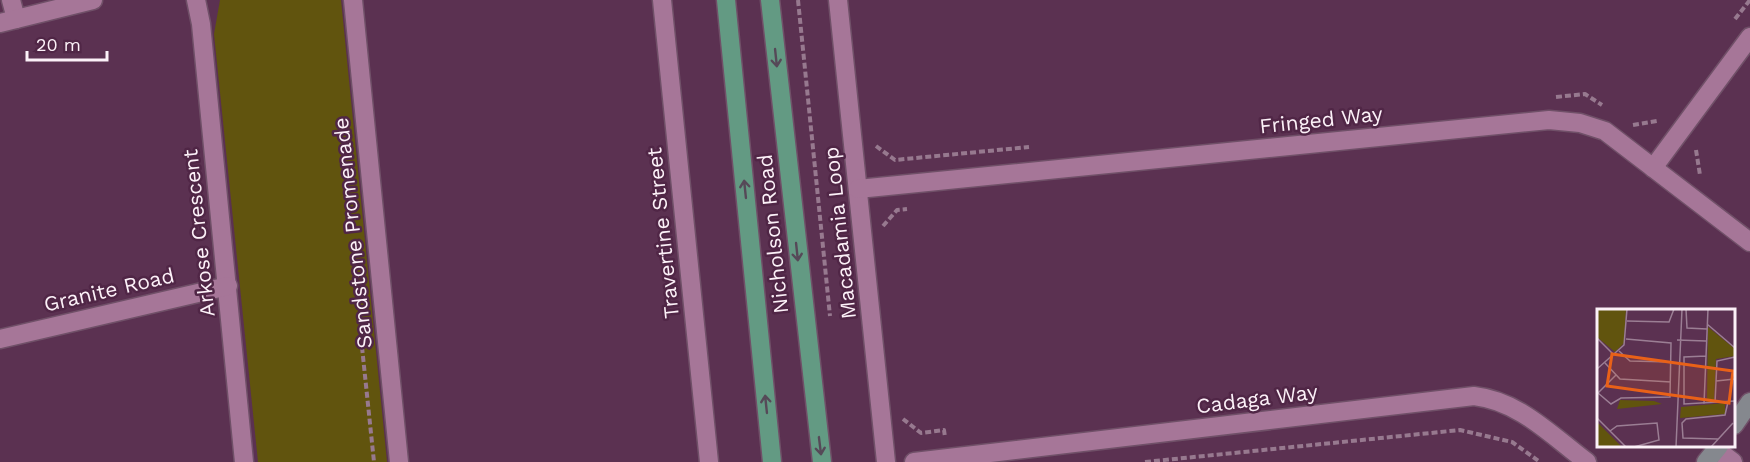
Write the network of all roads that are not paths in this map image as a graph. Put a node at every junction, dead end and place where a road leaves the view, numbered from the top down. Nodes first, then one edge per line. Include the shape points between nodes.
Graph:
1 (10, 0) edge
2 (93, 0) edge
3 (196, 0) edge
4 (353, 0) edge
5 (662, 0) edge
6 (726, 0) edge
7 (770, 0) edge
8 (838, 0) edge
9 (8, 21) edge
10 (1750, 37) edge
11 (1653, 168) junction
12 (858, 189) junction
13 (1750, 242) edge
14 (228, 286) junction
15 (0, 339) edge
16 (1750, 402) edge
17 (1735, 424) edge
18 (1713, 452) edge
19 (244, 462) edge
20 (399, 462) edge
21 (709, 462) edge
22 (772, 462) edge
23 (822, 462) edge
24 (886, 462) edge
25 (914, 462) edge
26 (1587, 462) edge
27 (1733, 462) edge

1 - 9 street
2 - 9 street
3 - 14 street, Arkose Crescent
4 - 20 street, Sandstone Promenade
5 - 21 street, Travertine Street
22 -> 6 main road, Nicholson Road
7 -> 23 main road, Nicholson Road
8 - 12 street, Macadamia Loop
10 - 11 street
11 - 12 street, Fringed Way via 1605,131 1550,120
11 - 13 street, Fringed Way
12 - 24 street, Macadamia Loop
14 - 15 street, Granite Road
14 - 19 street, Arkose Crescent
16 - 17 street
18 - 27 street
25 - 26 street, Cadaga Way via 1474,396 1495,398 1514,407

